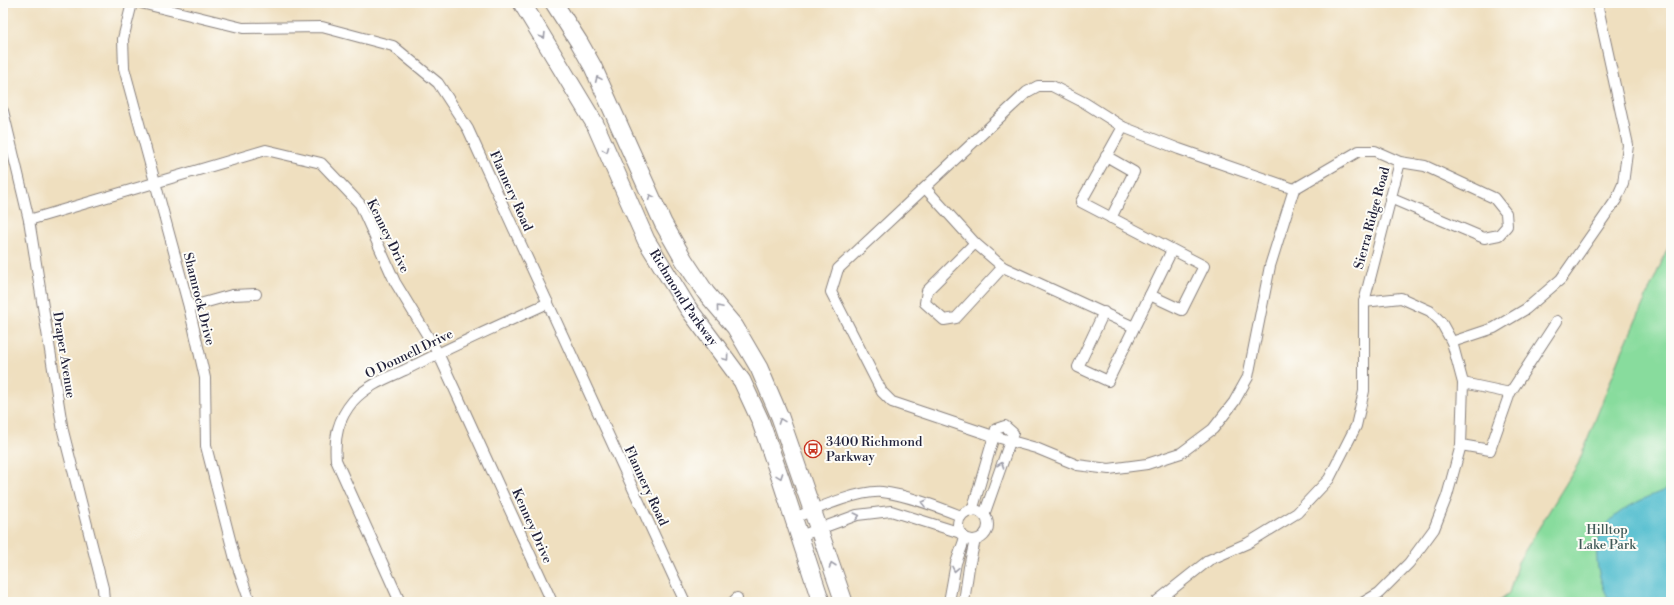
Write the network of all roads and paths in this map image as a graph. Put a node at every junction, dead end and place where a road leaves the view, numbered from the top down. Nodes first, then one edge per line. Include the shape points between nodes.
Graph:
1 (132, 3) edge
2 (140, 3) edge
3 (522, 3) edge
4 (554, 3) edge
5 (1597, 3) edge
6 (3, 111) edge
7 (1123, 128) junction
8 (1106, 156) junction
9 (1400, 162) junction
10 (156, 183) junction
11 (926, 189) junction
12 (1294, 189) junction
13 (1390, 198) junction
14 (1111, 218) junction
15 (29, 220) junction
16 (975, 243) junction
17 (1172, 250) junction
18 (1003, 267) junction
19 (256, 294) dead end
20 (1150, 295) junction
21 (1364, 302) junction
22 (548, 303) junction
23 (189, 307) junction
24 (1104, 312) junction
25 (1556, 321) dead end
26 (1134, 327) junction
27 (1452, 342) junction
28 (438, 353) junction
29 (1463, 383) junction
30 (1510, 393) junction
31 (993, 436) junction
32 (1010, 441) junction
33 (1461, 445) junction
34 (982, 476) junction
35 (996, 481) junction
36 (813, 510) junction
37 (972, 510) junction
38 (984, 515) junction
39 (961, 516) junction
40 (794, 518) junction
41 (820, 528) junction
42 (800, 536) junction
43 (963, 536) junction
44 (976, 540) junction
45 (104, 602) edge
46 (250, 602) edge
47 (400, 602) edge
48 (552, 602) edge
49 (685, 602) edge
50 (821, 602) edge
51 (844, 602) edge
52 (949, 602) edge
53 (964, 602) edge
54 (1156, 602) edge
55 (1364, 602) edge

1 - 10 street, Shamrock Drive via 123,39 124,68
2 - 22 street, Flannery Road via 244,28 322,27 393,46 438,83 468,129
3 -> 40 highway, Richmond Parkway via 595,124 646,240 688,308 742,381 760,420
36 -> 4 highway, Richmond Parkway via 780,417 759,368 735,327 706,293 684,260 663,222 593,67
5 - 27 street via 1628,145 1624,184 1616,200 1561,279 1526,309 1494,328
6 - 15 street, Draper Avenue
7 - 8 street
7 - 11 street via 1085,103 1052,86 1038,86 1027,92
7 - 12 street
8 - 14 street via 1134,172
8 - 14 street via 1081,202
9 - 12 street, Sierra Ridge Road via 1375,152 1360,151
9 - 13 street, Sierra Ridge Road
9 - 13 street via 1426,166 1494,198 1506,213 1507,226 1498,235 1484,238
10 - 15 street, Kenney Drive
10 - 23 street, Shamrock Drive
10 - 28 street, Kenney Drive via 266,150 322,163 360,204 395,282
11 - 16 street
11 - 31 street via 838,268 831,292 882,392 892,402
12 - 32 street via 1270,266 1248,377 1234,402 1213,430 1181,453 1147,464 1109,470 1077,465 1036,448
13 - 21 street, Sierra Ridge Road
14 - 17 street
15 - 45 street, Draper Avenue via 63,431 103,588
16 - 18 street
16 - 18 street via 927,291 925,303 944,320 956,318
17 - 20 street
17 - 20 street via 1204,266 1182,310
18 - 24 street
19 - 23 street via 232,295
20 - 26 street
21 - 27 street via 1402,298 1416,303 1430,311 1441,322
21 - 54 street, Sierra Ridge Road via 1364,391 1356,426 1329,479 1298,513 1248,542 1209,560
22 - 28 street, O Donnell Drive
22 - 49 street, Flannery Road
23 - 46 street, Shamrock Drive via 205,378 206,446 235,559
24 - 26 street
24 - 26 street via 1078,367 1108,380
25 - 30 street
27 - 29 street
28 - 47 street, O Donnell Drive via 369,387 354,399 341,417 334,440 336,460
28 - 48 street, Kenney Drive
29 - 30 street
29 - 33 street
30 - 33 street via 1490,450
31 - 32 street
31 - 34 street
35 -> 32 street
33 - 55 street via 1447,496 1434,529 1409,563 1379,593
34 - 35 street
34 - 37 street
35 - 38 street
39 -> 36 street via 931,504 882,492 858,495
36 - 40 street
36 - 41 highway, Richmond Parkway
37 - 38 street
37 - 39 street
38 - 44 street via 987,521 986,531
39 - 43 street via 958,525
40 - 42 highway, Richmond Parkway
41 - 42 street
41 -> 43 street via 858,515 891,511
51 -> 41 highway, Richmond Parkway
42 - 50 highway, Richmond Parkway
43 - 44 street
43 -> 52 street
44 - 53 street

